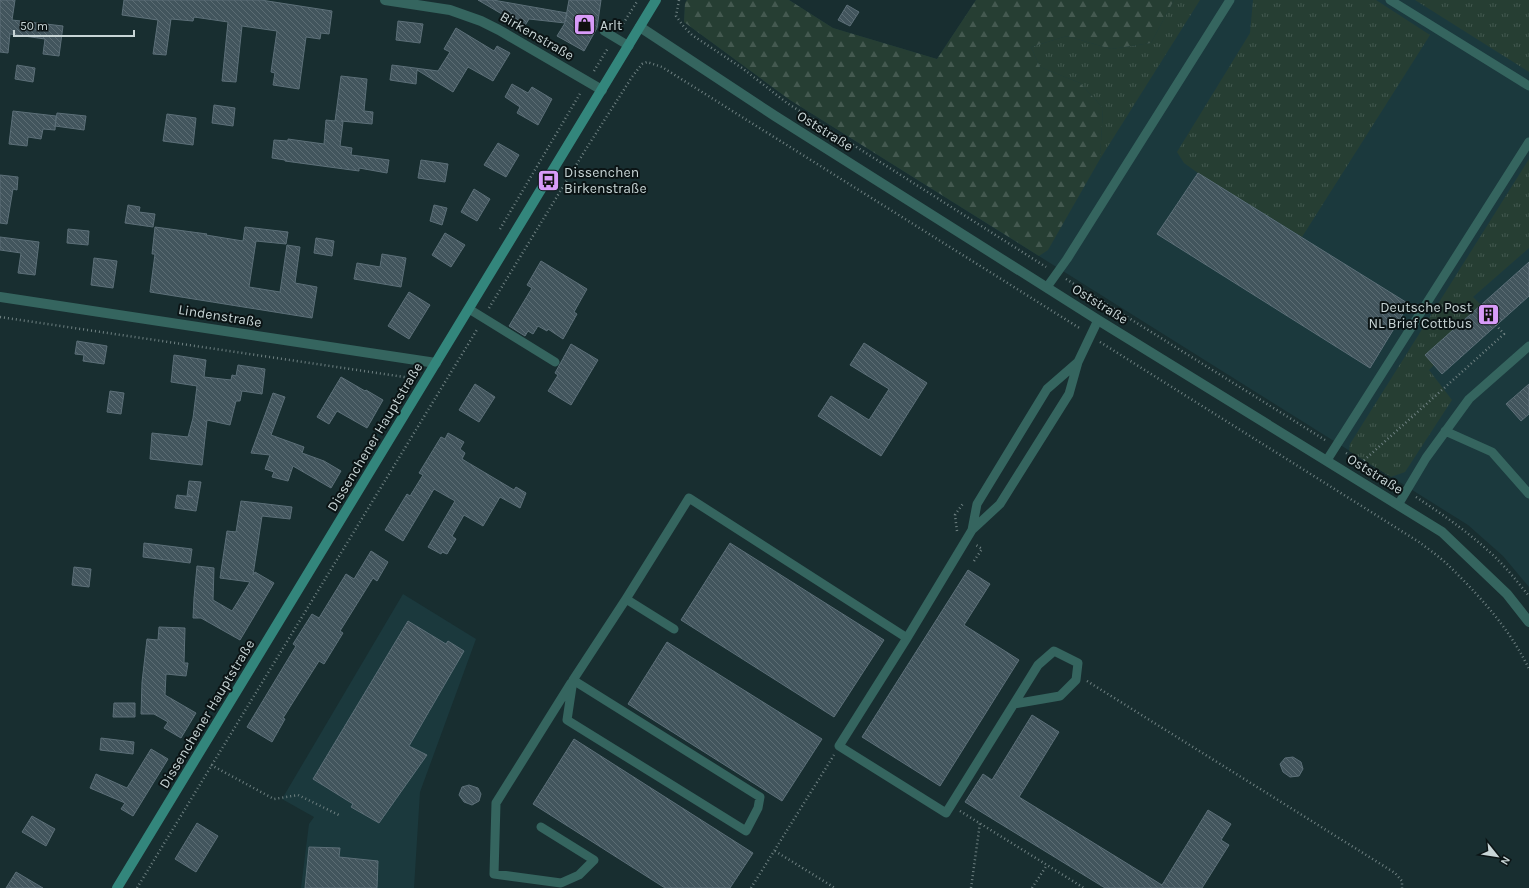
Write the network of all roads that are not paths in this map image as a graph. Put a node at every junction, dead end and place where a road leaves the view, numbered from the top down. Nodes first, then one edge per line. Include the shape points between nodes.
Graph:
1 (385, 0) edge
2 (656, 0) edge
3 (1230, 0) edge
4 (1390, 0) edge
5 (640, 27) junction
6 (604, 31) dead end
7 (629, 46) junction
8 (1529, 86) edge
9 (602, 90) junction
10 (1529, 142) edge
11 (1047, 287) junction
12 (0, 297) edge
13 (469, 309) junction
14 (1098, 320) junction
15 (1529, 346) edge
16 (555, 362) dead end
17 (1078, 362) junction
18 (436, 363) junction
19 (1445, 431) junction
20 (1327, 460) junction
21 (1529, 494) edge
22 (1398, 505) junction
23 (972, 530) junction
24 (626, 599) junction
25 (1529, 622) edge
26 (674, 629) dead end
27 (907, 638) junction
28 (573, 680) junction
29 (1014, 704) junction
30 (541, 827) dead end
31 (117, 888) edge

1 - 9 street, Birkenstraße via 450,10 481,21
2 - 5 main road, Dissenchener Hauptstraße
3 - 11 lane
4 - 8 lane
5 - 7 main road, Dissenchener Hauptstraße
5 - 11 street, Oststraße via 775,116
6 - 7 lane
7 - 9 main road, Dissenchener Hauptstraße
9 - 13 main road, Dissenchener Hauptstraße
10 - 20 lane
11 - 14 street, Oststraße
12 - 18 street, Lindenstraße
13 - 16 lane
13 - 18 main road, Dissenchener Hauptstraße
14 - 17 lane
14 - 20 street, Oststraße
15 - 19 lane via 1469,399
17 - 23 lane via 1069,394 1044,435 1000,504
17 - 23 lane via 1047,389 977,504
18 - 31 main road, Dissenchener Hauptstraße
19 - 21 lane via 1492,452
19 - 22 lane
20 - 22 street, Oststraße
22 - 25 street, Oststraße via 1442,532 1507,594
23 - 27 lane
24 - 26 lane
24 - 27 lane via 689,498
24 - 28 lane
27 - 29 lane via 839,746 946,813
28 - 28 lane via 760,797 758,808 746,831 567,720
28 - 30 lane via 496,803 494,874 561,883 579,875 594,860
29 - 29 lane via 1060,696 1076,680 1078,663 1054,651 1038,665

